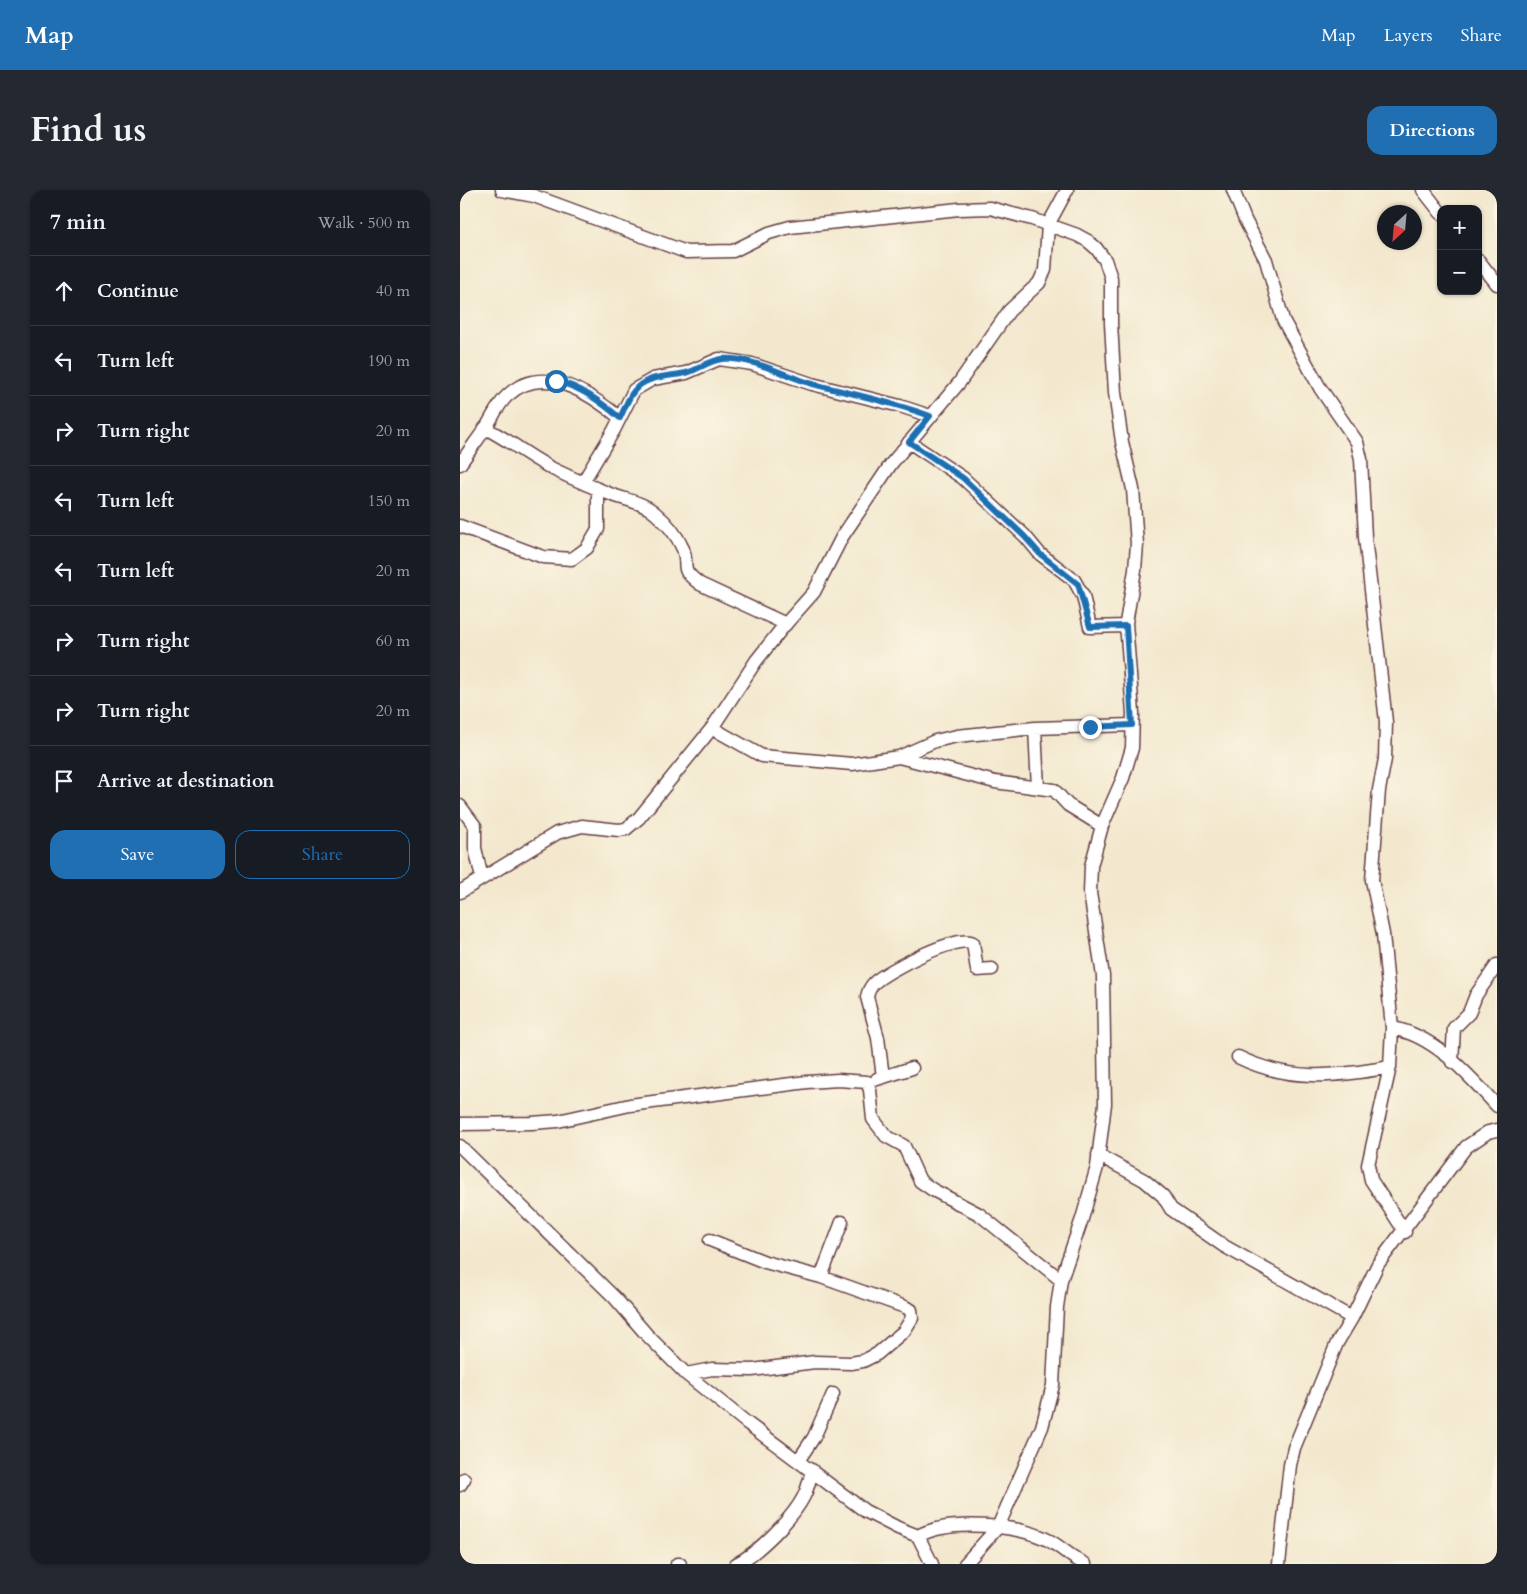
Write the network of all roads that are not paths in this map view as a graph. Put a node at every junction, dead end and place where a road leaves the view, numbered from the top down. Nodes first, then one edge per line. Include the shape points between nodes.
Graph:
1 (502, 190) edge
2 (1067, 190) edge
3 (1233, 190) edge
4 (1423, 190) edge
5 (1437, 208) edge
6 (1048, 225) junction
7 (1482, 265) edge
8 (1497, 284) edge
9 (930, 416) junction
10 (620, 418) junction
11 (485, 428) junction
12 (909, 442) junction
13 (460, 464) edge
14 (583, 482) junction
15 (598, 489) junction
16 (460, 526) edge
17 (786, 624) junction
18 (1126, 626) junction
19 (1132, 725) junction
20 (712, 728) junction
21 (1034, 728) junction
22 (898, 757) junction
23 (1038, 788) junction
24 (460, 806) edge
25 (1102, 826) junction
26 (482, 878) junction
27 (460, 892) edge
28 (1497, 965) edge
29 (992, 969) dead end
30 (1392, 1028) junction
31 (1238, 1057) dead end
32 (1452, 1062) junction
33 (1390, 1067) junction
34 (912, 1068) dead end
35 (883, 1077) junction
36 (867, 1082) junction
37 (1497, 1106) edge
38 (460, 1124) edge
39 (1497, 1130) edge
40 (460, 1146) edge
41 (1098, 1155) junction
42 (842, 1222) dead end
43 (1405, 1232) junction
44 (710, 1240) dead end
45 (822, 1277) junction
46 (1061, 1280) junction
47 (1352, 1318) junction
48 (686, 1374) junction
49 (833, 1394) dead end
50 (798, 1461) junction
51 (812, 1470) junction
52 (998, 1527) junction
53 (918, 1536) junction
54 (736, 1564) edge
55 (932, 1564) edge
56 (965, 1564) edge
57 (1085, 1564) edge
58 (1278, 1564) edge

1 - 6 street via 534,196 686,252 733,251 769,233 790,227 977,208 1009,212
2 - 6 street
3 - 30 street via 1266,260 1283,320 1320,388 1358,442 1386,722 1372,880 1383,934
4 - 5 street
6 - 9 street via 1043,278 1009,311 959,383
6 - 18 street via 1077,235 1096,248 1105,260 1111,278 1115,392 1133,489 1137,544
7 - 8 street
9 - 10 street via 752,364 720,359 686,373 644,382 634,390
9 - 12 street
10 - 11 street via 568,384 541,382 520,386 508,395
10 - 14 street
11 - 13 street
11 - 14 street via 536,460
12 - 17 street via 859,510 814,592
12 - 18 street via 963,478 1040,554 1078,584 1090,627
14 - 15 street
15 - 16 street via 598,529 587,548 572,559 543,557
15 - 17 street via 657,514 680,543 685,571 700,584
17 - 20 street via 756,661
18 - 19 street
19 - 21 street
19 - 25 street via 1128,763
20 - 22 street via 750,750 770,757 852,764
20 - 26 street via 626,829 612,831 582,826 566,830
21 - 22 street via 957,736 935,741
21 - 23 street
22 - 23 street via 995,782
23 - 25 street via 1057,791 1068,805
24 - 26 street via 475,826 475,848
25 - 41 street via 1091,866 1090,893 1103,976 1105,1104
26 - 27 street
28 - 32 street via 1476,995 1469,1013 1454,1028
29 - 35 street via 977,970 973,943 963,940 896,969 873,984 867,997 878,1038
30 - 32 street via 1422,1038
30 - 33 street
31 - 33 street via 1278,1072 1328,1076
32 - 37 street
33 - 43 street via 1368,1165 1371,1180
34 - 35 street
35 - 36 street
36 - 38 street via 807,1082 630,1105 558,1121
36 - 46 street via 873,1119 886,1136 904,1146 920,1181 979,1214
39 - 43 street via 1488,1132 1466,1147
40 - 48 street via 615,1298
41 - 46 street via 1082,1219
41 - 47 street via 1144,1180 1163,1196 1171,1209 1224,1246
42 - 45 street
43 - 47 street via 1378,1264
44 - 45 street via 765,1262
45 - 48 street via 911,1310 912,1318 889,1345 863,1361 815,1362
46 - 52 street via 1053,1385 1042,1427
47 - 58 street via 1337,1343 1297,1440 1290,1465
48 - 50 street
49 - 50 street via 814,1437
50 - 51 street
51 - 53 street via 865,1510
51 - 54 street via 808,1488 795,1510 778,1529
52 - 53 street via 945,1526
52 - 56 street
52 - 57 street via 1026,1531 1050,1541
53 - 55 street

